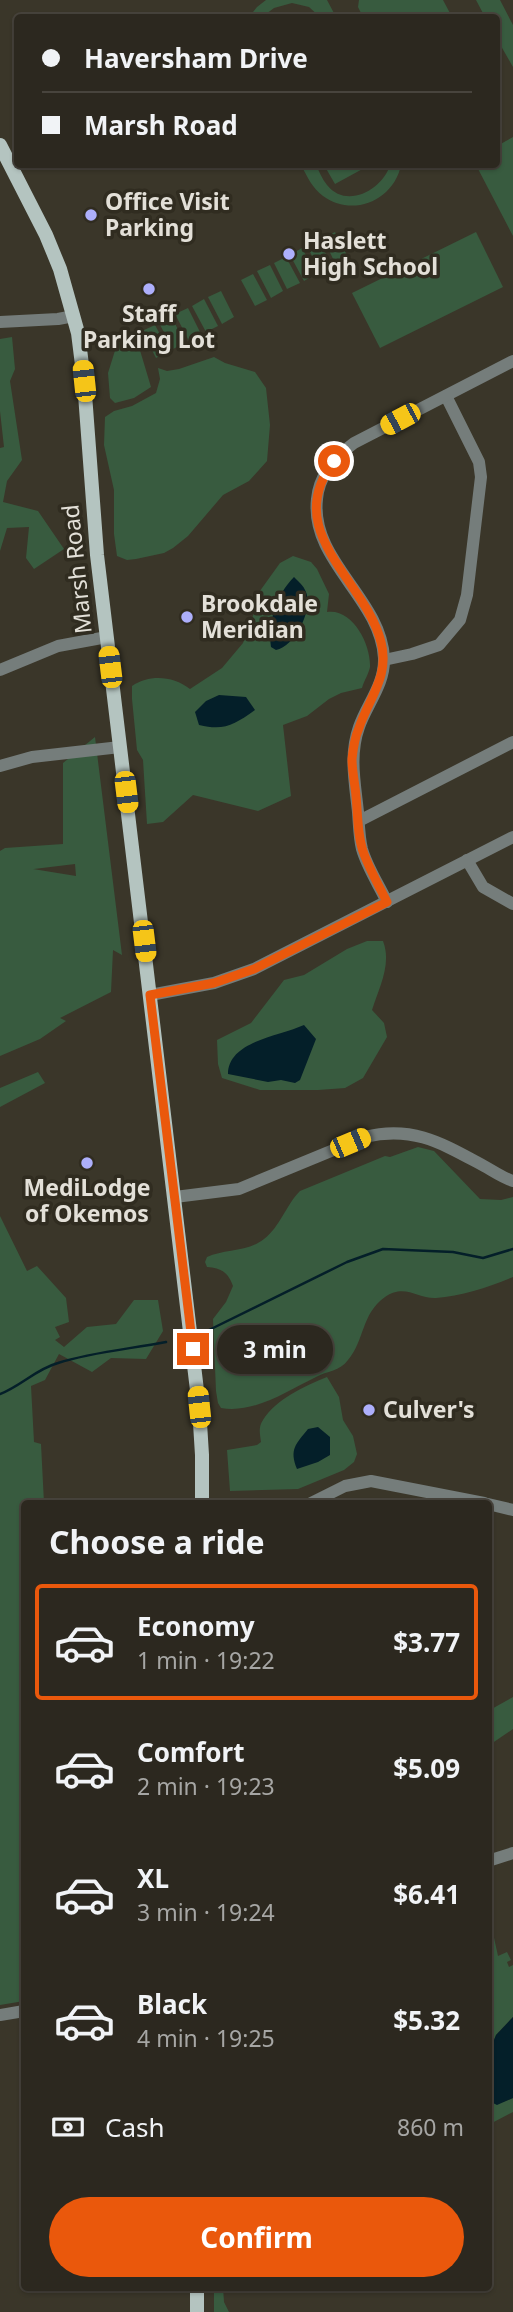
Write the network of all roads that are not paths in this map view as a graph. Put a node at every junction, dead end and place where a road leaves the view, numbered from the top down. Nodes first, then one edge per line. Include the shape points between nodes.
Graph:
1 (0, 145) edge
2 (74, 316) junction
3 (0, 322) edge
4 (513, 361) edge
5 (446, 396) junction
6 (107, 637) junction
7 (384, 660) junction
8 (0, 670) edge
9 (513, 743) edge
10 (120, 747) junction
11 (0, 766) edge
12 (359, 821) junction
13 (513, 837) edge
14 (467, 860) junction
15 (387, 902) junction
16 (513, 904) edge
17 (150, 995) junction
18 (513, 1181) edge
19 (175, 1197) junction
20 (202, 1500) edge
21 (317, 1500) edge
22 (466, 1500) edge
23 (492, 1505) edge
24 (513, 1510) edge
25 (513, 1853) edge
26 (492, 1860) edge
27 (21, 2012) edge
28 (0, 2015) edge
29 (197, 2291) edge
30 (197, 2312) edge

1 - 2 main road, Marsh Road via 46,235
2 - 3 street
2 - 6 main road, Marsh Road
4 - 5 street
5 - 7 street via 479,462 481,477 467,595 460,620 439,645
5 - 7 street via 347,448 320,484 319,531 378,631
6 - 8 street via 58,646
6 - 10 main road, Marsh Road
7 - 12 street via 352,759
9 - 12 street
10 - 11 street via 31,757
10 - 17 main road, Marsh Road
12 - 15 street via 364,855
13 - 14 street
14 - 15 street
14 - 16 street via 483,887
15 - 17 street via 254,969 214,983
17 - 19 main road, Marsh Road
18 - 19 street via 436,1141 395,1132 365,1137 239,1189
19 - 20 main road, Marsh Road via 199,1407
21 - 22 street via 345,1486 371,1481
23 - 24 street
25 - 26 street
27 - 28 street
29 - 30 main road

